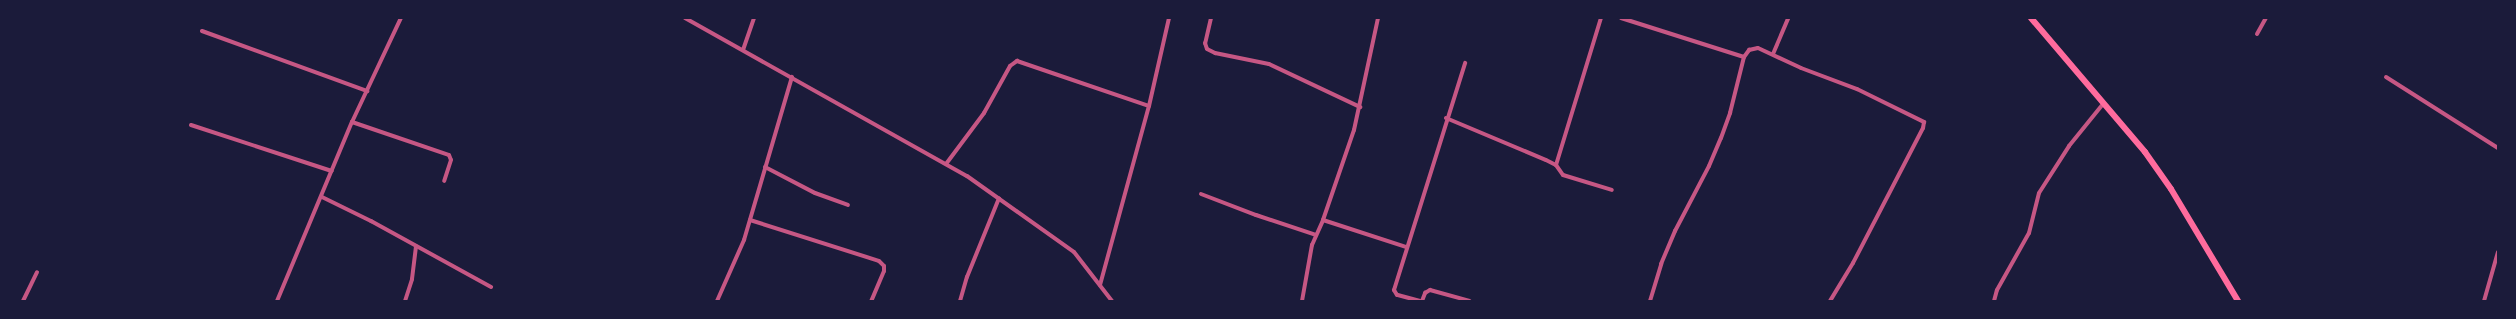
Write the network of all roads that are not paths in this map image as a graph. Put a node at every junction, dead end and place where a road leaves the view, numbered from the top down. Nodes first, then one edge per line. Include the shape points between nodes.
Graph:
1 (401, 18) edge
2 (686, 18) edge
3 (754, 18) edge
4 (1169, 18) edge
5 (1212, 18) edge
6 (1378, 18) edge
7 (1601, 18) edge
8 (1621, 18) edge
9 (1788, 18) edge
10 (2031, 18) edge
11 (2266, 18) edge
12 (202, 31) dead end
13 (2257, 34) dead end
14 (743, 50) junction
15 (1773, 54) junction
16 (1744, 57) junction
17 (1465, 63) dead end
18 (792, 77) junction
19 (2386, 77) dead end
20 (367, 91) junction
21 (2103, 104) junction
22 (1149, 106) junction
23 (1360, 107) junction
24 (1446, 118) junction
25 (352, 122) junction
26 (191, 125) dead end
27 (2498, 148) edge
28 (946, 164) junction
29 (1556, 165) junction
30 (765, 167) junction
31 (332, 171) junction
32 (444, 181) dead end
33 (1612, 190) dead end
34 (1201, 194) dead end
35 (322, 197) junction
36 (999, 198) junction
37 (848, 205) dead end
38 (750, 220) junction
39 (1323, 220) junction
40 (1316, 234) junction
41 (416, 246) junction
42 (1406, 247) junction
43 (2498, 252) edge
44 (37, 272) dead end
45 (1100, 285) junction
46 (491, 287) dead end
47 (23, 301) edge
48 (277, 301) edge
49 (405, 301) edge
50 (717, 301) edge
51 (871, 301) edge
52 (960, 301) edge
53 (1112, 301) edge
54 (1302, 301) edge
55 (1421, 301) edge
56 (1470, 301) edge
57 (1650, 301) edge
58 (1830, 301) edge
59 (1994, 301) edge
60 (2238, 301) edge
61 (2484, 301) edge

1 - 20 street
2 - 14 street
3 - 14 street
4 - 22 street
5 - 23 street via 1205,44 1207,50 1270,64
6 - 23 street
7 - 29 street
8 - 16 street
9 - 15 street
10 - 21 main road
11 - 13 street
12 - 20 street
14 - 18 street
15 - 16 street via 1753,48
15 - 58 street via 1801,68 1856,89 1924,122 1857,256
16 - 57 street via 1721,138 1675,231 1661,264
17 - 24 street
18 - 28 street
18 - 30 street
19 - 27 street
20 - 25 street
21 - 59 street via 2069,146 2039,193 2029,233 1996,290
21 - 60 main road via 2145,152 2167,183
22 - 28 street via 1017,61 1010,66 984,113
22 - 45 street
23 - 39 street
24 - 29 street
24 - 42 street
25 - 31 street
25 - 32 street via 449,155 451,160
26 - 31 street
28 - 36 street
29 - 33 street via 1563,175
30 - 37 street via 815,193
30 - 38 street
31 - 35 street
34 - 40 street via 1256,216
35 - 41 street
35 - 48 street
36 - 45 street via 1074,252
36 - 52 street
38 - 50 street
38 - 51 street via 879,261 884,266 884,271
39 - 40 street
39 - 42 street
40 - 54 street via 1308,262
41 - 46 street
41 - 49 street via 412,279
42 - 55 street via 1394,290 1397,295
43 - 61 street
44 - 47 street
45 - 53 street
55 - 56 street via 1430,290

